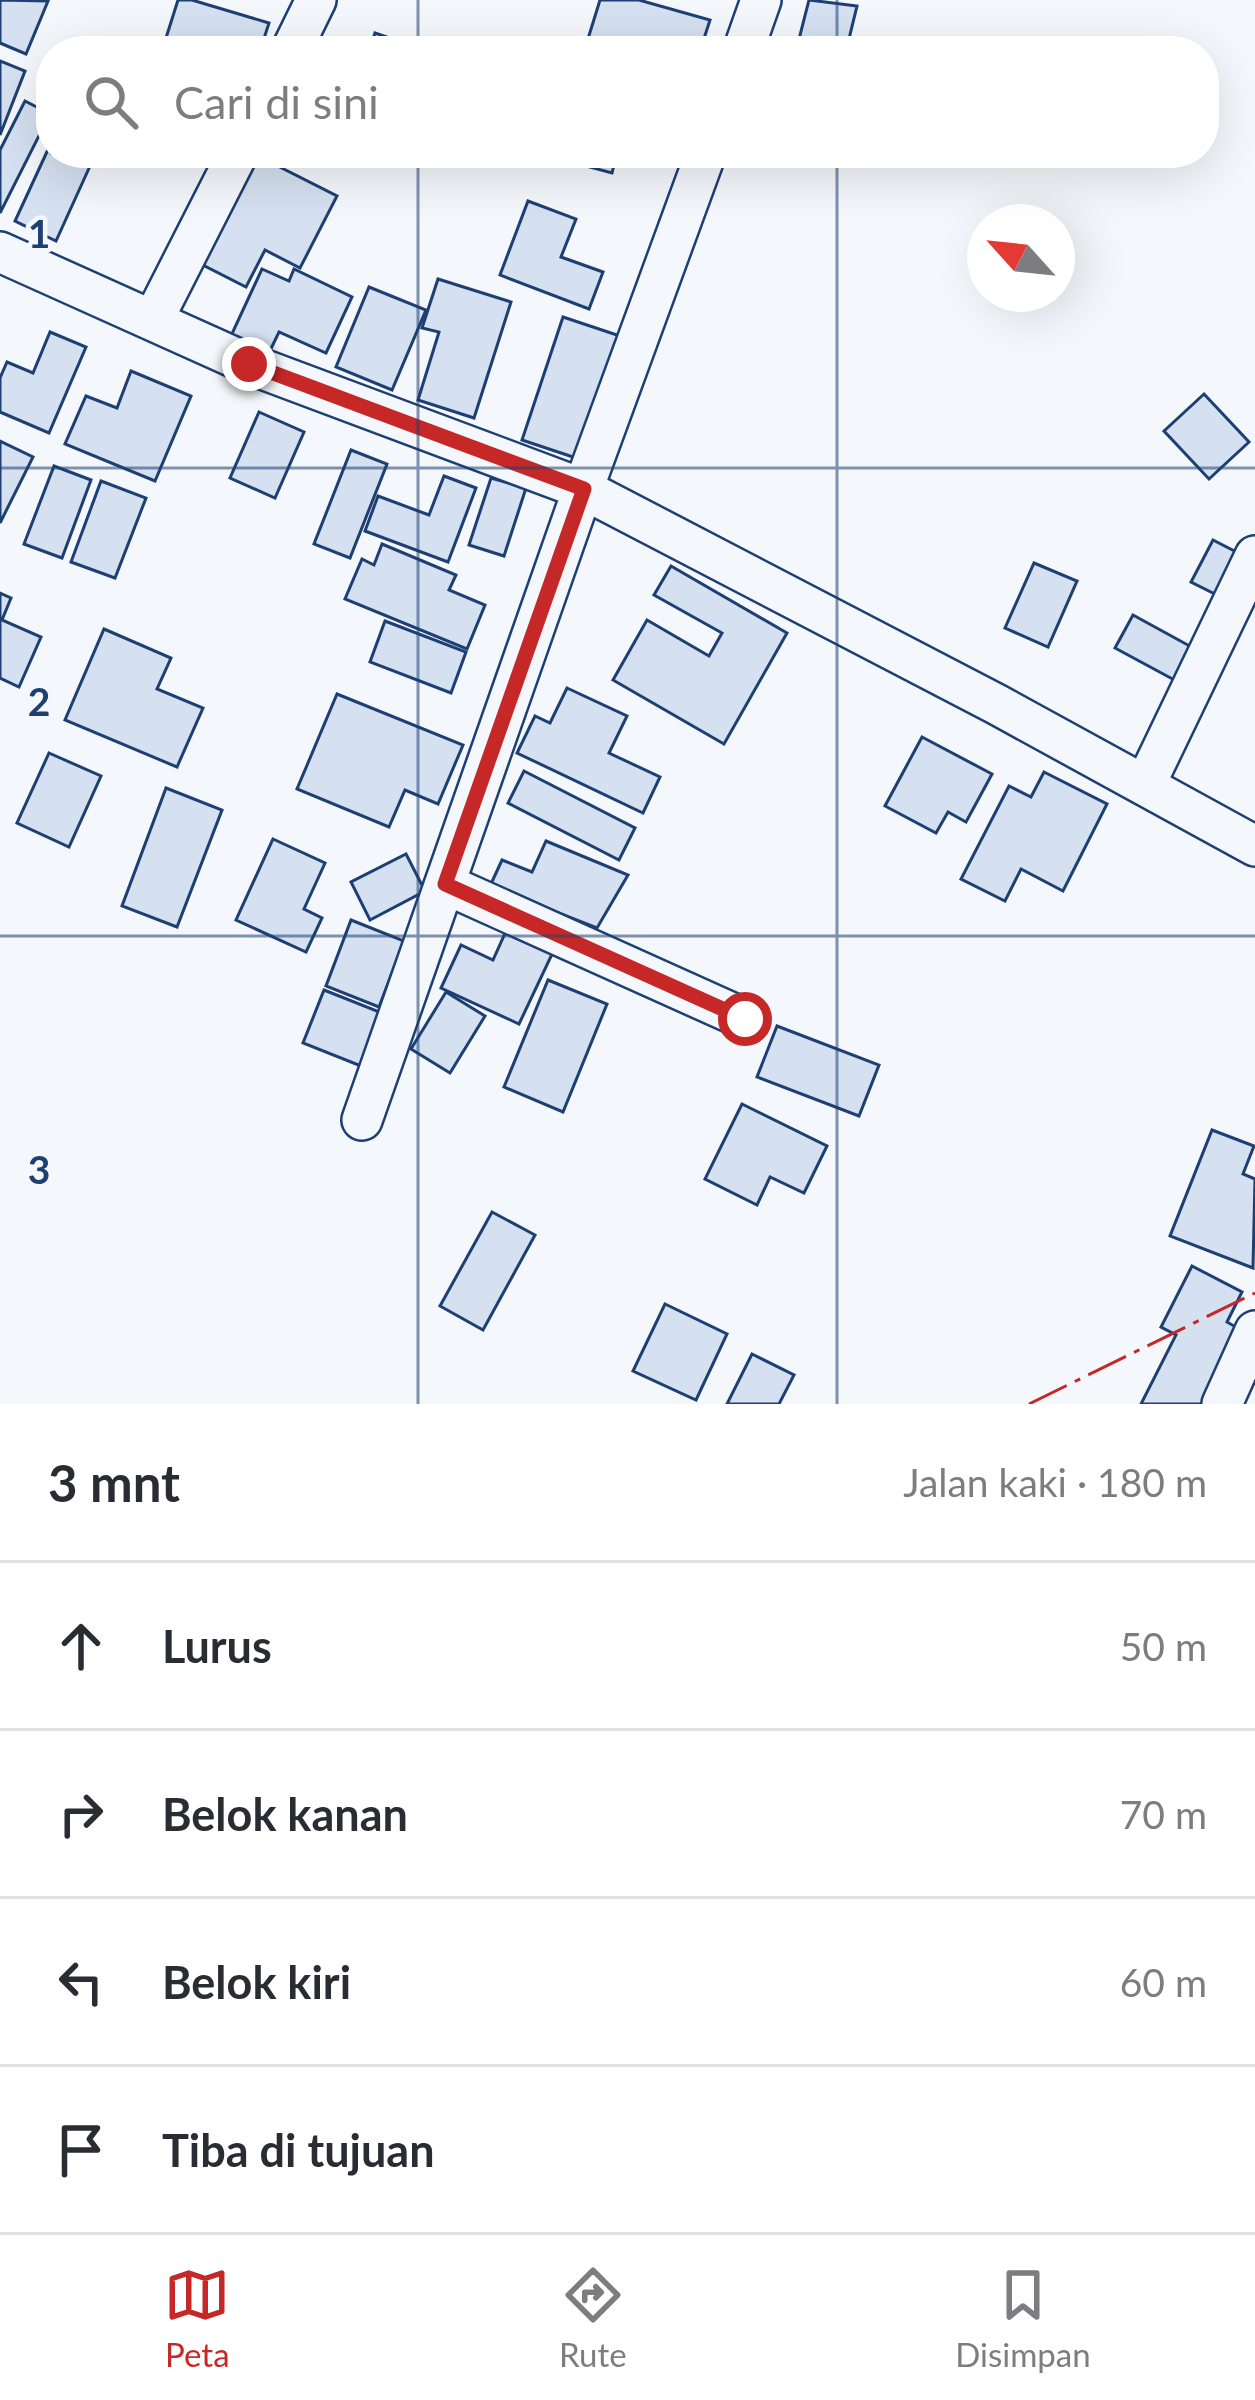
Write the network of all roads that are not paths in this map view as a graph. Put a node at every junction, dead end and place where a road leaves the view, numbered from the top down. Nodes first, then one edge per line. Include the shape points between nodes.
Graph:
1 (316, 0) edge
2 (761, 0) edge
3 (298, 36) edge
4 (748, 36) edge
5 (230, 168) edge
6 (701, 168) edge
7 (0, 253) edge
8 (153, 320) junction
9 (584, 489) junction
10 (1255, 556) edge
11 (1145, 785) junction
12 (1255, 846) edge
13 (445, 884) junction
14 (745, 1019) dead end
15 (362, 1120) dead end
16 (1255, 1331) edge
17 (1222, 1404) edge

1 - 3 street
2 - 4 street
5 - 8 street
6 - 9 street
7 - 8 street
8 - 9 street
9 - 11 street
9 - 13 street
10 - 11 street
11 - 12 street
13 - 14 street
13 - 15 street
16 - 17 street

